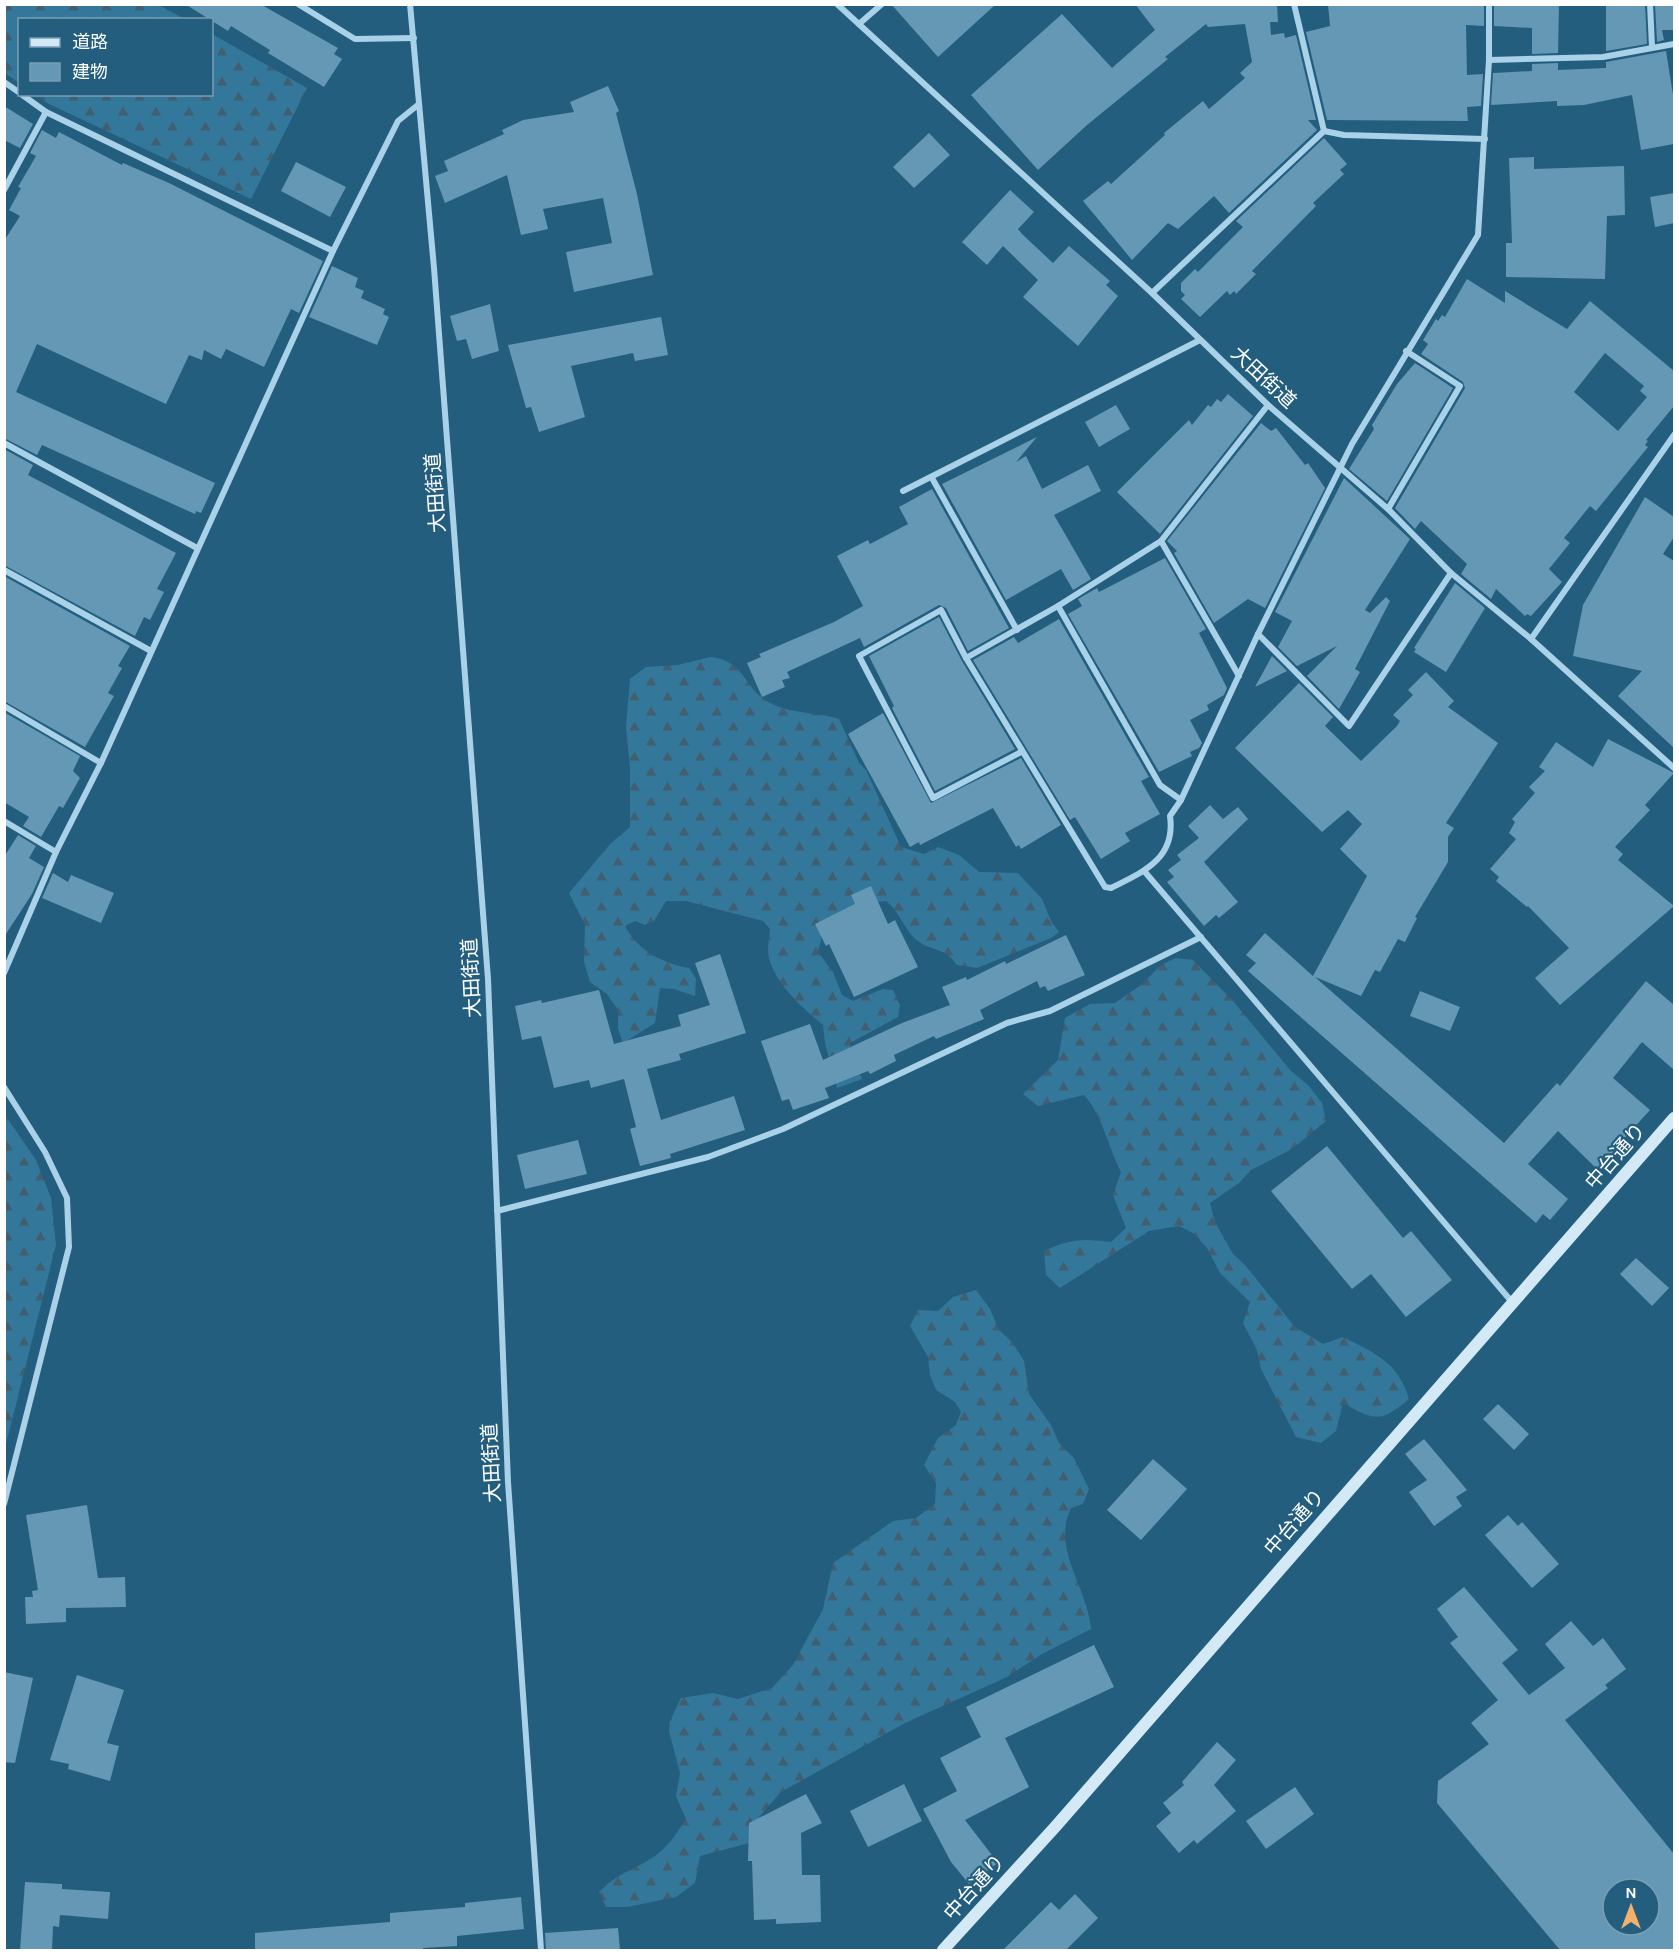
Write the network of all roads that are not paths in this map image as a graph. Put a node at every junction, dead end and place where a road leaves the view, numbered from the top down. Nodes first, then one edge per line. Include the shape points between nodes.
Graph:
1 (298, 4) edge
2 (410, 4) edge
3 (837, 4) edge
4 (882, 4) edge
5 (1294, 4) edge
6 (1489, 4) edge
7 (1650, 4) edge
8 (859, 24) junction
9 (414, 38) junction
10 (1674, 44) edge
11 (1652, 47) junction
12 (1489, 60) junction
13 (4, 82) edge
14 (18, 92) edge
15 (23, 96) edge
16 (419, 104) junction
17 (46, 112) junction
18 (1324, 131) junction
19 (1485, 139) junction
20 (4, 190) edge
21 (333, 251) junction
22 (1152, 293) junction
23 (1200, 340) junction
24 (1406, 351) junction
25 (1268, 405) junction
26 (1674, 435) edge
27 (4, 443) edge
28 (1341, 468) junction
29 (932, 478) junction
30 (903, 491) dead end
31 (1388, 509) junction
32 (1161, 541) junction
33 (197, 548) junction
34 (4, 570) edge
35 (1451, 573) junction
36 (1058, 606) junction
37 (1017, 630) junction
38 (1258, 634) junction
39 (1531, 639) junction
40 (151, 651) junction
41 (966, 658) junction
42 (1239, 676) junction
43 (4, 706) edge
44 (1021, 752) junction
45 (101, 763) junction
46 (1674, 768) edge
47 (1181, 800) junction
48 (4, 821) edge
49 (56, 852) junction
50 (1145, 872) junction
51 (1201, 937) junction
52 (5, 970) edge
53 (4, 1087) edge
54 (1674, 1118) edge
55 (497, 1210) junction
56 (1512, 1302) junction
57 (4, 1504) edge
58 (541, 1950) edge
59 (943, 1950) edge

1 - 9 street via 355,39
2 - 9 street, 大田街道
3 - 8 street, 大田街道
4 - 8 street
5 - 18 street
6 - 12 street
7 - 11 street
8 - 22 street, 大田街道
9 - 16 street, 大田街道
10 - 11 street
11 - 12 street via 1603,57
12 - 19 street
13 - 14 street
15 - 17 street
16 - 21 street via 398,121
16 - 55 street, 大田街道 via 488,979
17 - 20 street
17 - 21 street
18 - 19 street via 1344,135
18 - 22 street
19 - 24 street via 1478,235
21 - 33 street
22 - 23 street, 大田街道
23 - 25 street, 大田街道
23 - 29 street
24 - 28 street
24 - 31 street via 1460,386
25 - 28 street, 大田街道
25 - 32 street
26 - 39 street
27 - 33 street
28 - 31 street, 大田街道
28 - 38 street
29 - 30 street
29 - 37 street
31 - 35 street, 大田街道
32 - 36 street
32 - 42 street
33 - 40 street
34 - 40 street
35 - 38 street via 1349,726
35 - 39 street, 大田街道
36 - 37 street
36 - 47 street via 1160,785
37 - 41 street
38 - 42 street
39 - 46 street, 大田街道
40 - 45 street
41 - 44 street
41 - 44 street via 941,610 859,656 933,798
42 - 47 street
43 - 45 street
44 - 50 street via 1105,886 1111,888
45 - 49 street
47 - 50 street via 1170,816 1173,835
48 - 49 street
49 - 52 street
50 - 51 street
51 - 55 street via 1050,1011 1007,1023 783,1129 708,1157
51 - 56 street
53 - 57 street via 45,1152 67,1198 69,1247
54 - 56 street, 中台通り
55 - 58 street, 大田街道 via 508,1482
56 - 59 street, 中台通り via 1056,1826

